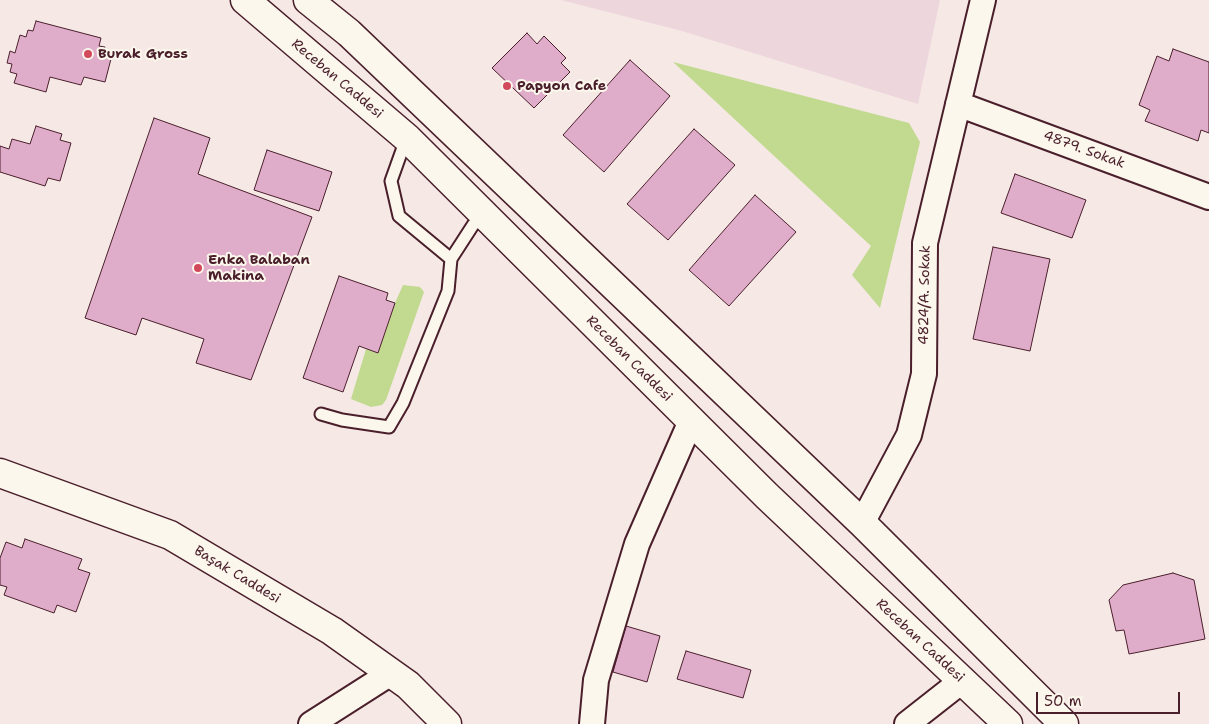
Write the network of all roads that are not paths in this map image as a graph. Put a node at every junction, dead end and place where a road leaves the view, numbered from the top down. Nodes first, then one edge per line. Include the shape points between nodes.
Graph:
1 (245, 0) edge
2 (308, 0) edge
3 (983, 0) edge
4 (958, 104) junction
5 (407, 138) junction
6 (1209, 196) edge
7 (484, 216) junction
8 (451, 259) junction
9 (321, 414) dead end
10 (691, 421) junction
11 (0, 472) edge
12 (862, 523) junction
13 (391, 673) junction
14 (963, 680) junction
15 (311, 724) edge
16 (447, 724) edge
17 (592, 724) edge
18 (907, 724) edge
19 (1008, 724) edge
20 (1064, 724) edge

1 - 5 main road, Receban Caddesi
2 - 12 main road via 350,33
3 - 4 street, 4824/A. Sokak
4 - 6 street, 4879. Sokak
4 - 12 street, 4824/A. Sokak via 925,243 924,374 909,435
5 - 7 main road, Receban Caddesi
5 - 8 lane via 391,181 398,216
7 - 8 lane via 473,225
7 - 10 main road, Receban Caddesi
8 - 9 lane via 448,291 403,403 389,427
10 - 14 main road, Receban Caddesi
10 - 17 street via 637,544 596,680
11 - 13 main road, Başak Caddesi via 170,535 332,631
12 - 20 main road
13 - 15 street
13 - 16 main road, Başak Caddesi via 408,685
14 - 18 street
14 - 19 main road, Receban Caddesi

